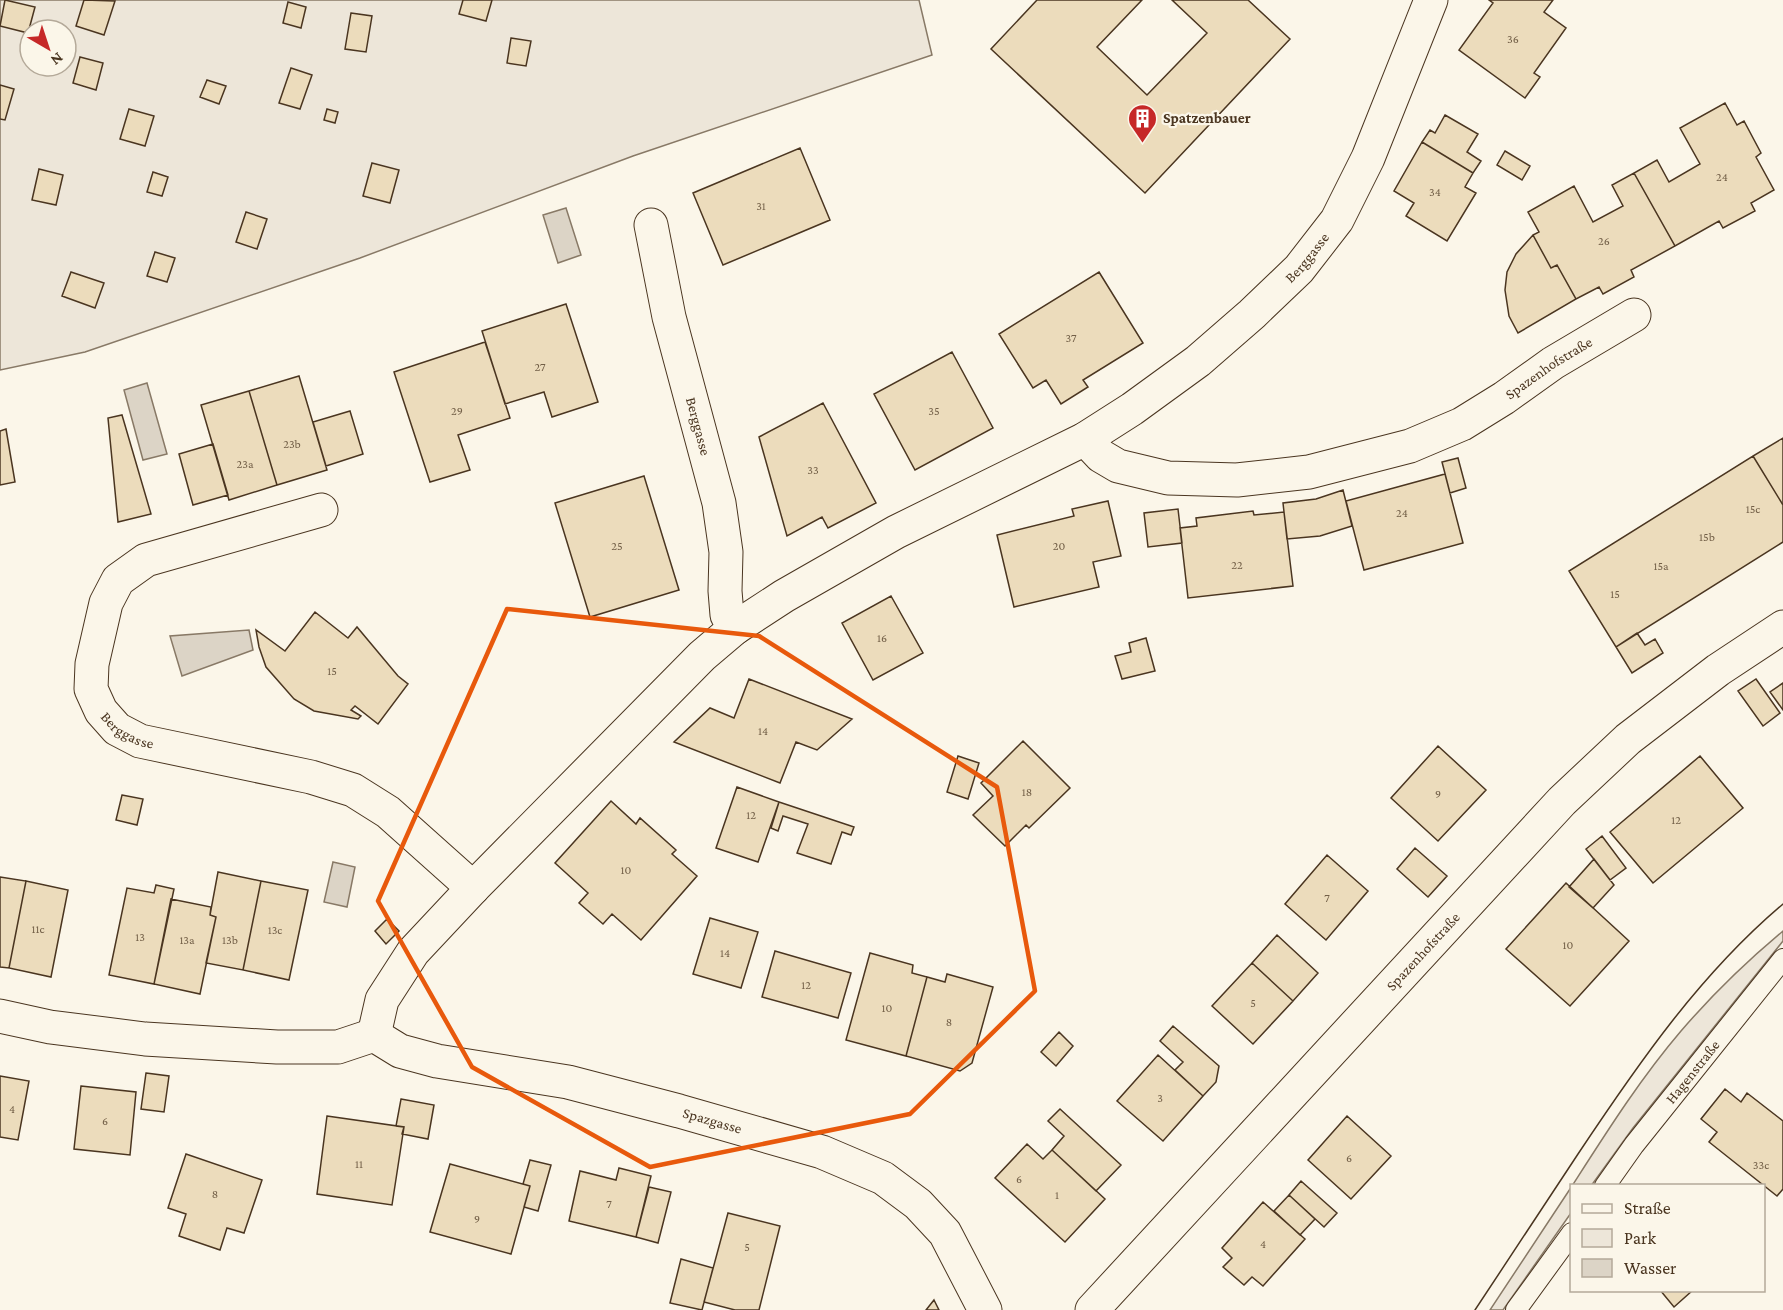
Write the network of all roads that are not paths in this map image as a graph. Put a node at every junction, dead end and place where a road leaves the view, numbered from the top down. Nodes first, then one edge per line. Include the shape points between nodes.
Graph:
1 (1431, 0) edge
2 (651, 225) dead end
3 (1634, 315) dead end
4 (1085, 439) junction
5 (321, 510) dead end
6 (1783, 627) edge
7 (735, 628) junction
8 (473, 888) junction
9 (1783, 959) edge
10 (0, 1016) edge
11 (374, 1035) junction
12 (1606, 1184) edge
13 (1570, 1236) edge
14 (984, 1310) edge
15 (1092, 1310) edge
16 (1516, 1310) edge

1 - 4 street, Berggasse via 1368,158 1337,220 1299,269 1198,361
2 - 7 street, Berggasse via 672,328 719,503 726,552 727,615
3 - 4 street, Spazenhofstraße via 1462,424 1410,446 1309,472 1237,480 1168,478 1118,466 1101,456
4 - 7 street, Berggasse via 896,532
5 - 8 street, Berggasse via 146,560 118,580 106,603 92,664 91,689 101,711 117,729 140,741 311,777 353,790 388,812
6 - 15 street, Spazenhofstraße via 1718,670 1638,732 1562,801
7 - 8 street, Berggasse via 702,656
8 - 11 street, Berggasse via 413,952 382,1000
9 - 12 lane, Hagenstraße
10 - 11 street via 146,1040 277,1047 338,1047
11 - 14 street, Spazgasse via 400,1051 437,1061 568,1082 679,1111 822,1152 883,1178 918,1204 945,1233
13 - 16 lane

